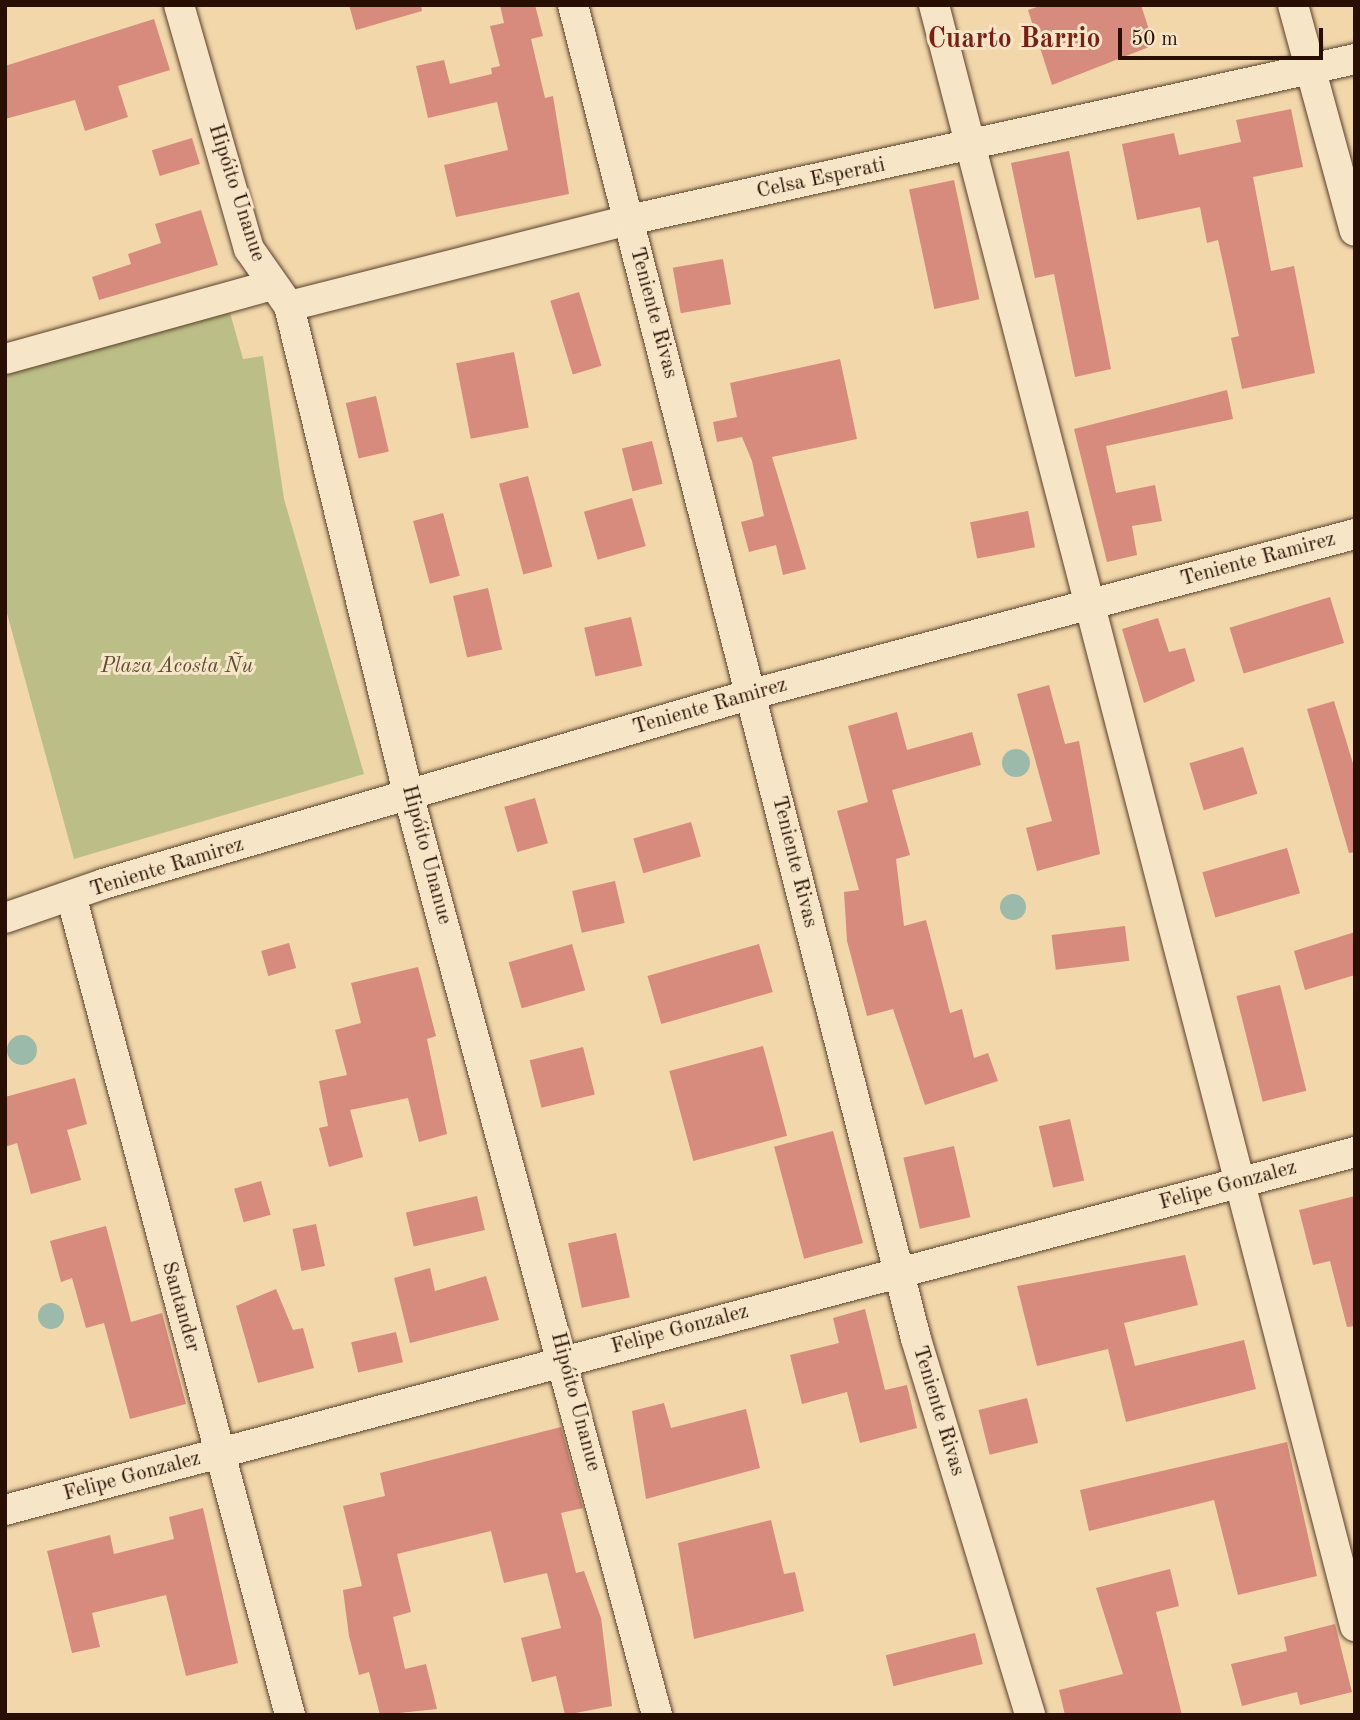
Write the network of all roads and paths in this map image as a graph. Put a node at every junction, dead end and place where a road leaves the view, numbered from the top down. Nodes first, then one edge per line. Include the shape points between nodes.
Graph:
1 (179, 5) edge
2 (573, 5) edge
3 (934, 5) edge
4 (1293, 5) edge
5 (1355, 59) edge
6 (1311, 72) junction
7 (973, 147) junction
8 (629, 220) junction
9 (1355, 232) edge
10 (281, 296) junction
11 (5, 359) edge
12 (1355, 534) edge
13 (1085, 606) junction
14 (752, 694) junction
15 (409, 797) junction
16 (72, 899) junction
17 (5, 918) edge
18 (1355, 1152) edge
19 (1237, 1184) junction
20 (898, 1272) junction
21 (564, 1360) junction
22 (221, 1453) junction
23 (5, 1510) edge
24 (1355, 1626) edge
25 (290, 1715) edge
26 (657, 1715) edge
27 (1030, 1715) edge

1 - 10 street, Hipóito Unanue via 249,248
2 - 8 street, Teniente Rivas
3 - 7 street
4 - 6 street
5 - 6 street, Celsa Esperati
6 - 7 street, Celsa Esperati
6 - 9 street
7 - 8 street, Celsa Esperati
7 - 13 street
8 - 10 street, Celsa Esperati
8 - 14 street, Teniente Rivas
10 - 11 street, Celsa Esperati
10 - 15 street, Hipóito Unanue
12 - 13 street, Teniente Ramirez
13 - 14 street, Teniente Ramirez
13 - 19 street
14 - 15 street, Teniente Ramirez
14 - 20 street, Teniente Rivas
15 - 16 street, Teniente Ramirez via 103,884
15 - 21 street, Hipóito Unanue
16 - 17 street, Teniente Ramirez
16 - 22 street, Santander
18 - 19 street, Felipe Gonzalez
19 - 20 street, Felipe Gonzalez
19 - 24 street
20 - 21 street, Felipe Gonzalez
20 - 27 street, Teniente Rivas
21 - 22 street, Felipe Gonzalez
21 - 26 street, Hipóito Unanue
22 - 23 street, Felipe Gonzalez
22 - 25 street, Santander

